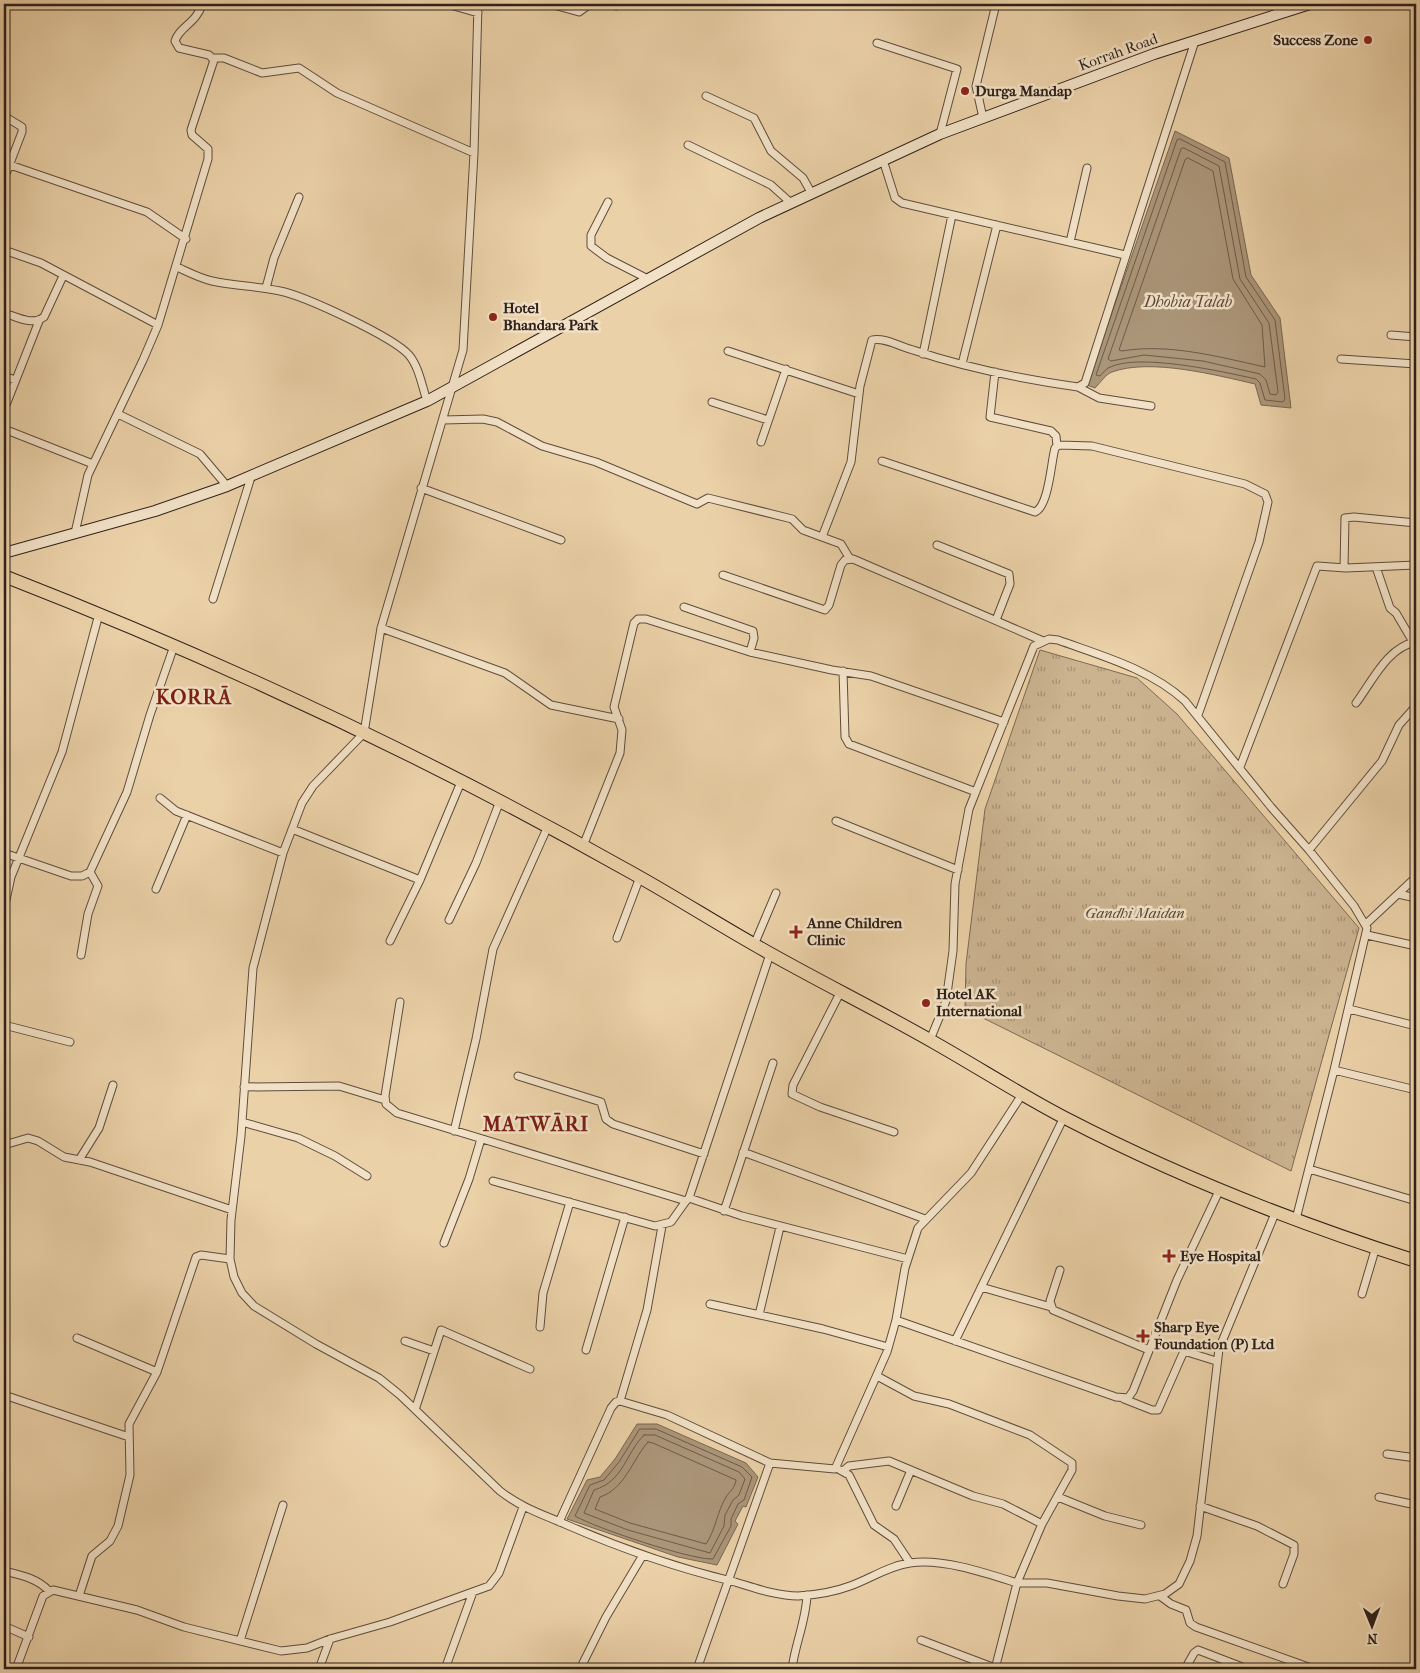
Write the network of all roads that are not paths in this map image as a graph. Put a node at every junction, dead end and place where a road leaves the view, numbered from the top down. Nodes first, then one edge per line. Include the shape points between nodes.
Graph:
1 (202, 4) edge
2 (447, 4) edge
3 (478, 4) edge
4 (550, 4) edge
5 (590, 4) edge
6 (996, 4) edge
7 (1310, 4) edge
8 (478, 13) junction
9 (1195, 41) junction
10 (876, 43) dead end
11 (213, 58) junction
12 (706, 96) dead end
13 (4, 116) edge
14 (983, 118) junction
15 (940, 134) junction
16 (688, 145) dead end
17 (474, 153) junction
18 (882, 160) junction
19 (10, 165) junction
20 (1087, 168) dead end
21 (4, 179) edge
22 (812, 194) junction
23 (299, 197) dead end
24 (608, 202) dead end
25 (792, 203) junction
26 (952, 215) junction
27 (997, 226) junction
28 (186, 239) junction
29 (1070, 242) junction
30 (4, 250) edge
31 (1126, 254) junction
32 (177, 266) junction
33 (63, 276) junction
34 (648, 279) junction
35 (266, 288) junction
36 (4, 313) edge
37 (39, 321) junction
38 (158, 325) junction
39 (1391, 335) dead end
40 (1416, 337) edge
41 (728, 352) dead end
42 (923, 354) junction
43 (1341, 359) dead end
44 (962, 364) junction
45 (1416, 364) edge
46 (786, 369) junction
47 (995, 372) junction
48 (4, 376) edge
49 (15, 380) junction
50 (454, 384) junction
51 (1078, 387) junction
52 (859, 394) junction
53 (427, 401) junction
54 (712, 402) dead end
55 (1151, 406) dead end
56 (4, 410) edge
57 (118, 414) junction
58 (443, 420) junction
59 (768, 420) junction
60 (4, 429) edge
61 (761, 442) dead end
62 (1056, 446) junction
63 (882, 461) dead end
64 (93, 464) junction
65 (252, 474) junction
66 (227, 486) junction
67 (421, 488) junction
68 (1416, 522) edge
69 (75, 533) junction
70 (822, 537) junction
71 (562, 540) dead end
72 (937, 545) dead end
73 (4, 553) edge
74 (850, 559) junction
75 (1416, 565) edge
76 (1376, 567) junction
77 (1344, 568) junction
78 (723, 575) dead end
79 (4, 576) edge
80 (213, 599) dead end
81 (684, 607) dead end
82 (99, 614) junction
83 (996, 620) junction
84 (381, 628) junction
85 (1043, 641) junction
86 (1415, 644) edge
87 (174, 646) junction
88 (750, 652) junction
89 (843, 671) junction
90 (1356, 704) dead end
91 (1416, 706) edge
92 (1198, 716) junction
93 (619, 719) junction
94 (1004, 722) junction
95 (364, 733) junction
96 (1240, 767) junction
97 (461, 782) junction
98 (976, 792) junction
99 (160, 798) dead end
100 (500, 801) junction
101 (187, 815) junction
102 (836, 821) dead end
103 (548, 826) junction
104 (292, 829) junction
105 (583, 846) junction
106 (1310, 850) junction
107 (4, 853) edge
108 (283, 853) junction
109 (18, 859) junction
110 (958, 870) junction
111 (90, 872) junction
112 (640, 877) junction
113 (1416, 877) edge
114 (420, 880) junction
115 (156, 889) dead end
116 (776, 893) dead end
117 (1398, 894) junction
118 (1416, 898) edge
119 (4, 909) edge
120 (449, 920) dead end
121 (1366, 924) junction
122 (1367, 935) junction
123 (617, 938) dead end
124 (390, 941) dead end
125 (754, 945) junction
126 (1416, 946) edge
127 (770, 954) junction
128 (80, 956) dead end
129 (840, 993) junction
130 (400, 1002) dead end
131 (1349, 1009) junction
132 (4, 1025) edge
133 (1416, 1026) edge
134 (930, 1040) junction
135 (70, 1042) dead end
136 (773, 1064) dead end
137 (1334, 1070) junction
138 (518, 1076) dead end
139 (113, 1085) dead end
140 (244, 1087) junction
141 (1416, 1090) edge
142 (1023, 1093) junction
143 (385, 1100) junction
144 (1064, 1117) junction
145 (242, 1122) junction
146 (454, 1131) junction
147 (894, 1132) dead end
148 (481, 1139) junction
149 (4, 1145) edge
150 (744, 1152) junction
151 (704, 1154) junction
152 (80, 1160) junction
153 (1309, 1169) junction
154 (367, 1176) dead end
155 (493, 1181) dead end
156 (1220, 1189) junction
157 (687, 1200) junction
158 (1416, 1201) edge
159 (570, 1202) junction
160 (232, 1210) junction
161 (724, 1211) junction
162 (1276, 1211) junction
163 (625, 1217) junction
164 (925, 1219) junction
165 (1296, 1219) junction
166 (662, 1226) junction
167 (780, 1227) junction
168 (444, 1243) dead end
169 (1376, 1247) junction
170 (230, 1259) junction
171 (908, 1259) junction
172 (1416, 1261) edge
173 (1060, 1270) dead end
174 (981, 1287) junction
175 (1362, 1294) dead end
176 (710, 1304) dead end
177 (1051, 1307) junction
178 (759, 1315) junction
179 (896, 1320) junction
180 (540, 1327) dead end
181 (77, 1338) dead end
182 (405, 1341) dead end
183 (955, 1342) junction
184 (888, 1347) junction
185 (586, 1350) dead end
186 (1150, 1350) junction
187 (434, 1351) junction
188 (1216, 1361) junction
189 (530, 1369) dead end
190 (157, 1372) junction
191 (877, 1376) junction
192 (10, 1397) dead end
193 (1124, 1399) junction
194 (620, 1401) junction
195 (416, 1407) junction
196 (129, 1437) junction
197 (1387, 1454) dead end
198 (1416, 1458) edge
199 (770, 1463) junction
200 (839, 1470) junction
201 (911, 1470) junction
202 (1058, 1497) junction
203 (1379, 1497) dead end
204 (283, 1505) dead end
205 (1416, 1505) edge
206 (896, 1506) dead end
207 (1200, 1506) junction
208 (523, 1507) junction
209 (559, 1522) junction
210 (1042, 1524) junction
211 (1141, 1525) dead end
212 (643, 1556) junction
213 (910, 1563) junction
214 (4, 1571) edge
215 (728, 1581) junction
216 (1017, 1583) junction
217 (1283, 1584) dead end
218 (48, 1591) junction
219 (472, 1592) junction
220 (807, 1595) junction
221 (79, 1596) junction
222 (1160, 1596) junction
223 (4, 1626) edge
224 (29, 1637) junction
225 (330, 1639) junction
226 (921, 1640) dead end
227 (240, 1641) junction
228 (1245, 1668) dead end
229 (16, 1669) edge
230 (319, 1669) edge
231 (445, 1669) edge
232 (580, 1669) edge
233 (697, 1669) edge
234 (792, 1669) edge
235 (995, 1669) edge
236 (1185, 1669) edge
237 (1314, 1669) edge

1 - 11 street via 193,22 177,36 176,44 179,48
2 - 8 street
3 - 8 street
4 - 5 street via 579,12
6 - 14 street via 976,86
7 - 9 main road, Korrah Road
8 - 17 street
9 - 14 main road, Korrah Road
9 - 31 street
10 - 15 street via 957,69
11 - 17 street via 224,58 262,73 299,68 337,93
11 - 28 street via 213,69 191,127 192,135 206,146 209,154
12 - 22 street via 754,118 771,151 803,178
13 - 19 street via 22,127
14 - 15 main road, Korrah Road
15 - 18 main road, Korrah Road
16 - 25 street via 771,185
17 - 50 street via 465,337
18 - 22 main road, Korrah Road
18 - 26 street via 898,201
19 - 21 street
19 - 28 street via 147,212
20 - 29 street
22 - 25 main road, Korrah Road
23 - 35 street via 274,258
24 - 34 street via 591,235 591,246
25 - 34 main road, Korrah Road
26 - 27 street
26 - 42 street
27 - 29 street
27 - 44 street
28 - 32 street
29 - 31 street
30 - 33 street
31 - 51 street via 1086,381
32 - 35 street via 213,281
32 - 38 street
33 - 37 street via 44,317
33 - 38 street
34 - 50 main road, Korrah Road
35 - 53 street via 310,301 398,346 415,363
36 - 37 street via 32,322
37 - 49 street
38 - 57 street
39 - 40 street
41 - 46 street
42 - 44 street
42 - 52 street via 872,340
43 - 45 street
44 - 47 street
46 - 52 street
46 - 59 street
47 - 51 street
47 - 62 street via 990,418 1051,431 1056,436
48 - 49 street
49 - 56 street
50 - 53 main road, Korrah Road
50 - 58 street
51 - 55 street via 1099,398
52 - 70 street via 852,462
53 - 65 main road, Korrah Road
54 - 59 street
57 - 64 street
57 - 66 street via 200,454
58 - 67 street
58 - 70 street via 497,422 542,446 596,462 697,504 708,498 789,518 803,530
59 - 61 street
60 - 64 street
62 - 63 street via 1047,490 1036,512
62 - 92 street via 1092,446 1245,484 1268,497 1260,542
64 - 69 street via 84,488
65 - 66 main road, Korrah Road
65 - 80 street
66 - 69 main road, Korrah Road via 155,511
67 - 71 street
67 - 84 street
68 - 77 street via 1345,518
69 - 73 main road, Korrah Road
70 - 74 street via 843,545
72 - 83 street via 1009,574 1010,584
74 - 78 street via 841,565 825,610
74 - 83 street
75 - 76 street
76 - 77 street
76 - 86 street via 1390,608
77 - 96 street via 1317,566
79 - 82 highway
81 - 88 street via 753,631
82 - 87 highway
82 - 109 street via 62,752
83 - 85 street
84 - 93 street via 504,673 551,705
84 - 95 street
85 - 92 street via 1058,640 1151,676 1170,687
85 - 94 street via 1030,653
86 - 90 street via 1392,653
87 - 95 highway
87 - 111 street via 127,792
88 - 89 street
88 - 93 street via 638,619 634,623 614,707
89 - 94 street via 871,676
89 - 98 street via 845,737 849,744
91 - 106 street via 1398,725 1382,761
92 - 96 street
93 - 105 street via 620,753
94 - 98 street
95 - 97 highway
95 - 104 street via 313,786
96 - 106 street
97 - 100 highway
97 - 114 street
98 - 110 street via 969,809
99 - 101 street
100 - 103 highway
100 - 120 street
101 - 108 street
101 - 115 street
102 - 110 street
103 - 105 highway
103 - 146 street via 494,949
104 - 108 street
104 - 114 street
105 - 112 highway
106 - 121 street
107 - 109 street
108 - 140 street via 253,968
109 - 111 street via 71,876
109 - 119 street via 7,888
110 - 134 street via 946,1001
111 - 128 street via 98,886 88,914
112 - 123 street
112 - 125 highway
113 - 117 street
114 - 124 street
116 - 125 street
117 - 118 street
117 - 121 street
121 - 122 street
122 - 126 street
122 - 131 street
125 - 127 highway
127 - 129 highway
127 - 151 street
129 - 134 highway
129 - 147 street via 793,1085 792,1094
130 - 143 street
131 - 133 street
131 - 137 street
132 - 135 street
134 - 142 highway
136 - 150 street
137 - 141 street
137 - 153 street
138 - 151 street via 601,1102 606,1119 613,1124
139 - 152 street via 99,1128
140 - 143 street via 339,1086
140 - 145 street
142 - 144 highway
142 - 164 street via 970,1173
143 - 146 street via 390,1108 403,1116
144 - 156 highway
144 - 174 street
145 - 154 street via 298,1138
145 - 160 street
146 - 148 street
148 - 157 street
148 - 168 street
149 - 152 street via 28,1138 64,1157
150 - 161 street
150 - 164 street
151 - 157 street
152 - 160 street
153 - 158 street
153 - 165 street
155 - 159 street
156 - 162 highway
156 - 186 street via 1177,1280
157 - 161 street
157 - 166 street via 671,1222
159 - 163 street
159 - 180 street via 543,1293
160 - 170 street
161 - 167 street
162 - 165 highway
162 - 188 street
163 - 166 street
163 - 185 street
164 - 171 street via 918,1228
165 - 169 highway
166 - 194 street via 646,1310
167 - 171 street
167 - 178 street
169 - 172 highway
169 - 175 street
170 - 190 street via 196,1257
170 - 195 street via 242,1293 254,1306 379,1378
171 - 179 street
173 - 177 street via 1050,1296
174 - 177 street
174 - 183 street
176 - 178 street
177 - 186 street
178 - 184 street
179 - 183 street
179 - 184 street
181 - 190 street
182 - 187 street
183 - 193 street
184 - 191 street
186 - 193 street via 1133,1392
187 - 189 street via 441,1330
187 - 195 street
188 - 193 street via 1184,1351 1158,1410
188 - 207 street
190 - 196 street via 131,1419
191 - 200 street
191 - 202 street via 914,1396 950,1404 1042,1441 1073,1465
192 - 196 street
194 - 199 street via 667,1415
194 - 209 street via 611,1408
195 - 208 street via 500,1491
196 - 221 street via 130,1475 118,1526 110,1541 92,1556
197 - 198 street
199 - 200 street
199 - 215 street
200 - 201 street via 889,1461
200 - 213 street via 849,1475 874,1525 894,1539
201 - 206 street
201 - 210 street via 973,1496 997,1502
202 - 210 street
202 - 211 street via 1092,1512
203 - 205 street
204 - 227 street
207 - 217 street via 1257,1526 1294,1545
207 - 222 street via 1194,1549 1185,1573 1172,1590
208 - 209 street
208 - 219 street via 499,1573 489,1586
209 - 212 street
210 - 216 street
212 - 215 street
212 - 232 street via 606,1617
213 - 216 street via 934,1563 978,1571
213 - 220 street via 882,1571 850,1586
214 - 218 street via 42,1583
215 - 220 street via 775,1593
215 - 233 street
216 - 222 street via 1047,1583 1145,1599
216 - 235 street
218 - 221 street
218 - 224 street via 43,1596
219 - 225 street via 390,1622
219 - 231 street
220 - 234 street via 806,1615 795,1646
221 - 227 street
222 - 237 street via 1187,1611 1190,1622 1196,1627
223 - 224 street
224 - 229 street
225 - 227 street via 307,1648 281,1651
225 - 230 street
226 - 235 street
228 - 236 street via 1198,1650

